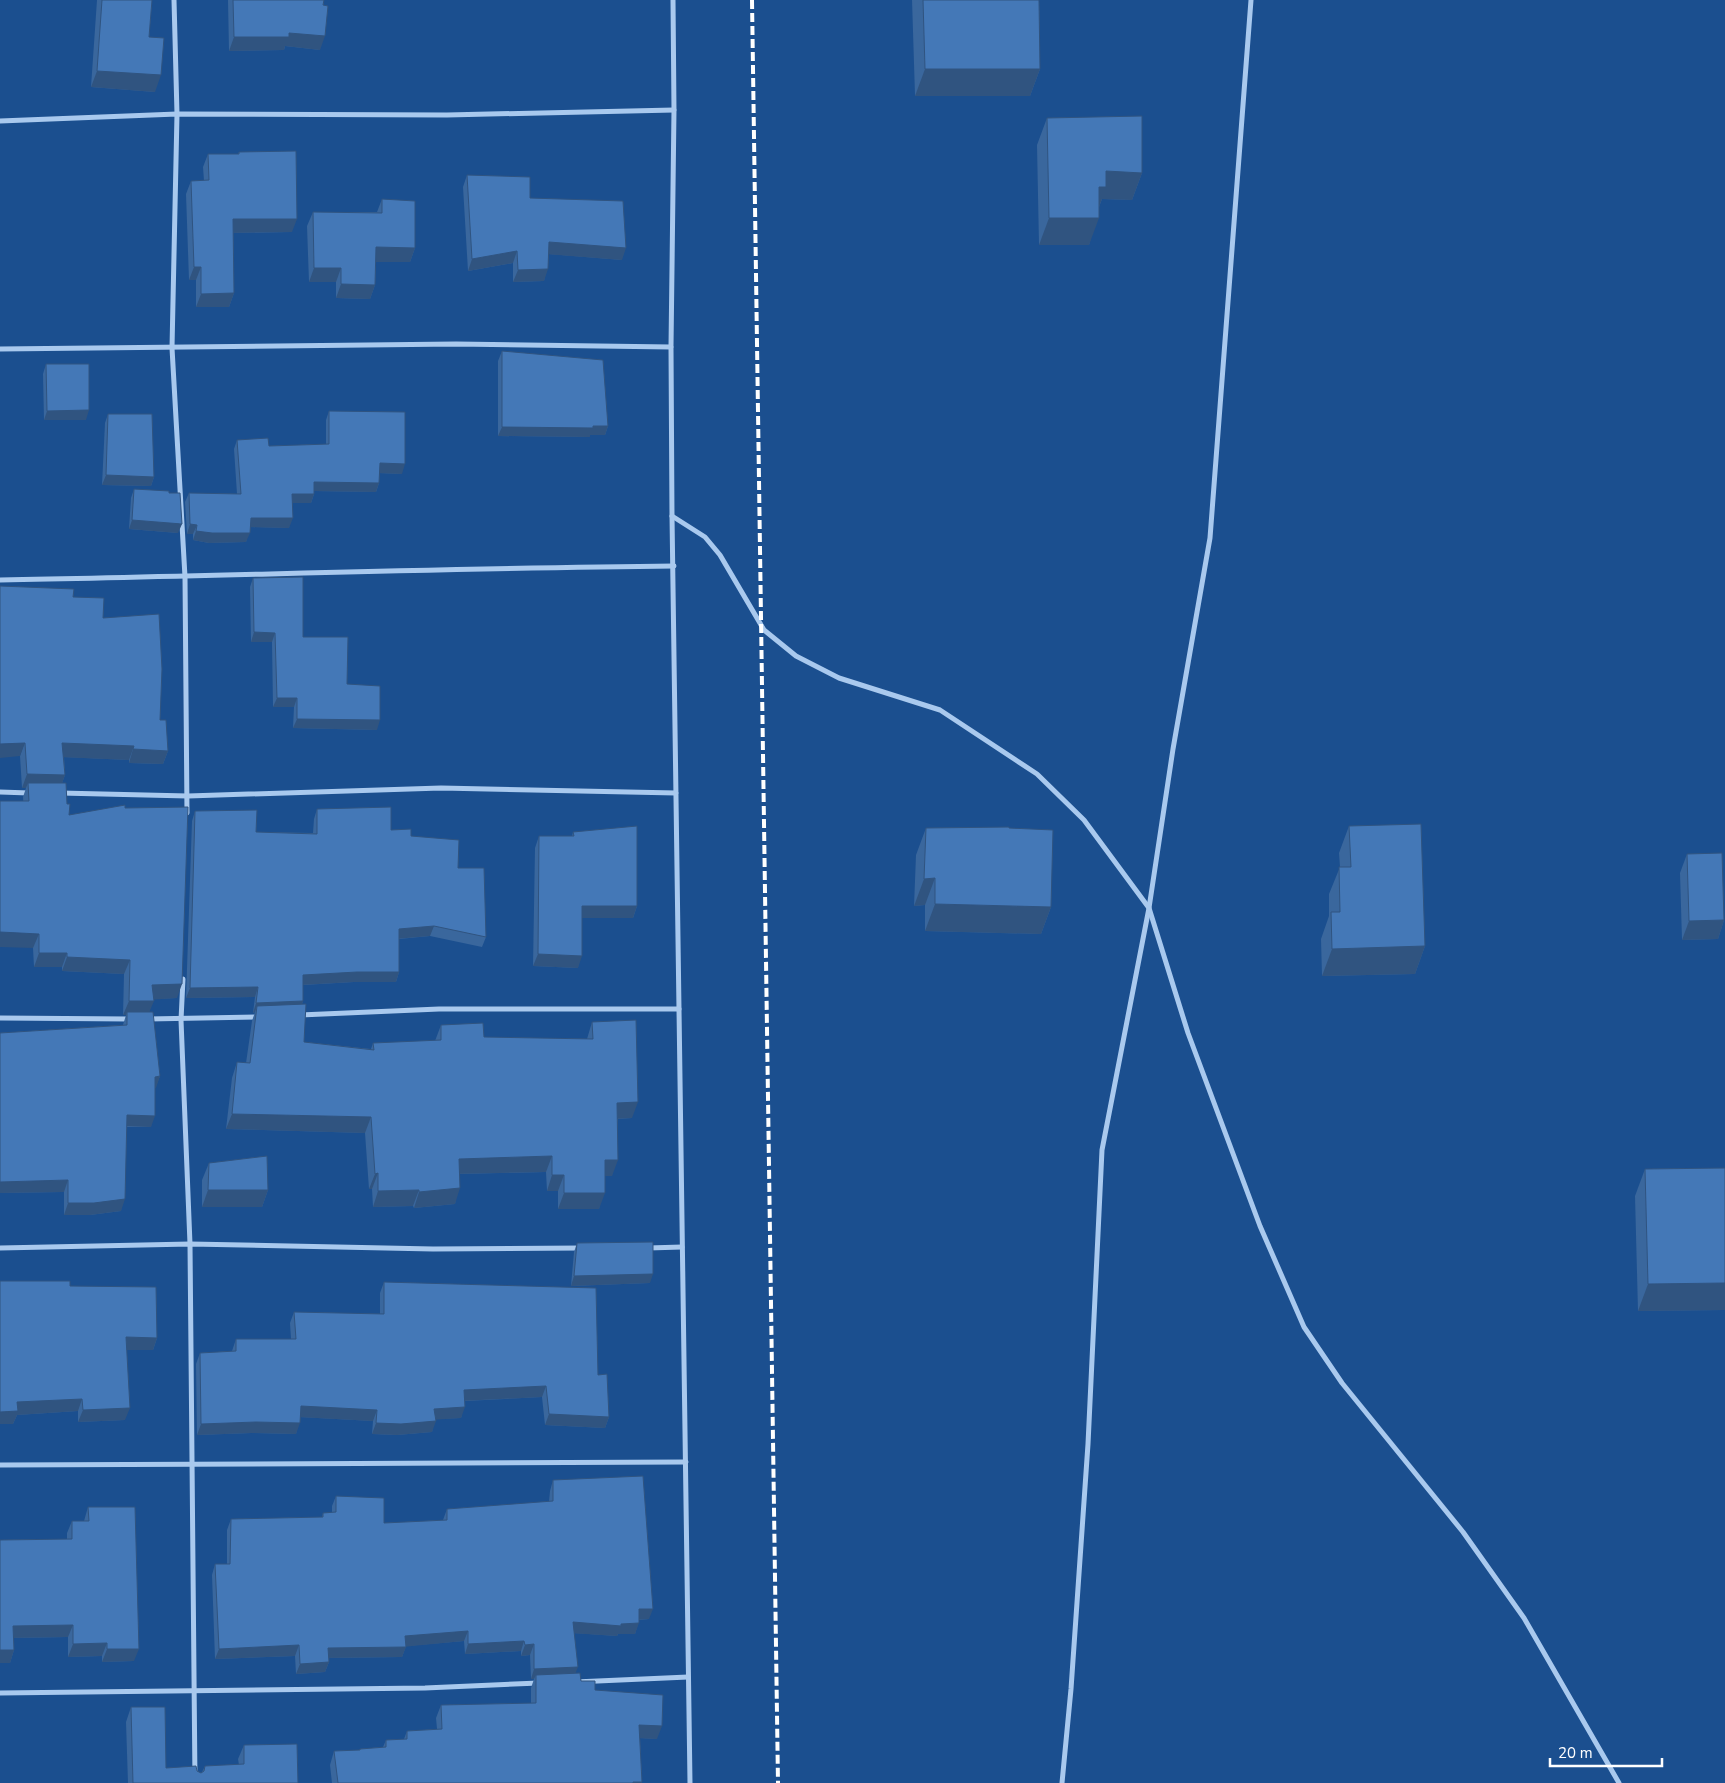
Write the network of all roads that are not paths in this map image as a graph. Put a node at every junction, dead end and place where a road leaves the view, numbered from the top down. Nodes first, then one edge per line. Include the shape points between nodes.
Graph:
1 (174, 0) edge
2 (673, 0) edge
3 (1251, 0) edge
4 (674, 110) junction
5 (177, 114) junction
6 (0, 121) edge
7 (671, 347) junction
8 (172, 348) junction
9 (0, 349) edge
10 (672, 516) junction
11 (674, 566) junction
12 (185, 576) junction
13 (0, 580) edge
14 (0, 792) edge
15 (40, 793) edge
16 (49, 793) edge
17 (676, 793) junction
18 (188, 796) junction
19 (187, 815) edge
20 (1149, 908) junction
21 (183, 971) edge
22 (679, 1010) junction
23 (290, 1015) edge
24 (270, 1016) edge
25 (0, 1018) edge
26 (134, 1019) edge
27 (143, 1019) edge
28 (181, 1020) junction
29 (190, 1244) junction
30 (0, 1248) edge
31 (592, 1248) edge
32 (642, 1248) edge
33 (682, 1248) junction
34 (686, 1462) junction
35 (193, 1464) junction
36 (0, 1465) edge
37 (688, 1677) junction
38 (571, 1682) edge
39 (542, 1683) edge
40 (195, 1690) junction
41 (0, 1693) edge
42 (195, 1783) edge
43 (690, 1783) edge
44 (1062, 1783) edge
45 (1619, 1783) edge

1 - 5 street
2 - 4 street
3 - 20 street via 1210,538
4 - 5 street via 447,115
4 - 7 street
5 - 6 street
5 - 8 street
7 - 8 street via 456,344
7 - 10 street
8 - 9 street
8 - 12 street
10 - 11 street
10 - 20 street via 705,537 720,555 764,630 796,656 839,678 940,710 1037,774 1084,820
11 - 12 street via 452,568
11 - 17 street
12 - 13 street
12 - 18 street
14 - 15 street
16 - 18 street
17 - 18 street via 442,788
17 - 22 street
18 - 19 street
20 - 44 street via 1102,1150 1088,1444
20 - 45 street via 1188,1033 1260,1226 1304,1327 1342,1383 1463,1532 1524,1618
21 - 28 street
22 - 23 street via 439,1009
22 - 33 street
24 - 28 street
25 - 26 street
27 - 28 street
28 - 29 street
29 - 30 street
29 - 31 street via 433,1249
29 - 35 street
32 - 33 street
33 - 34 street
34 - 35 street
34 - 37 street
35 - 36 street
35 - 40 street
37 - 38 street
37 - 43 street
39 - 40 street via 425,1688
40 - 41 street
40 - 42 street

